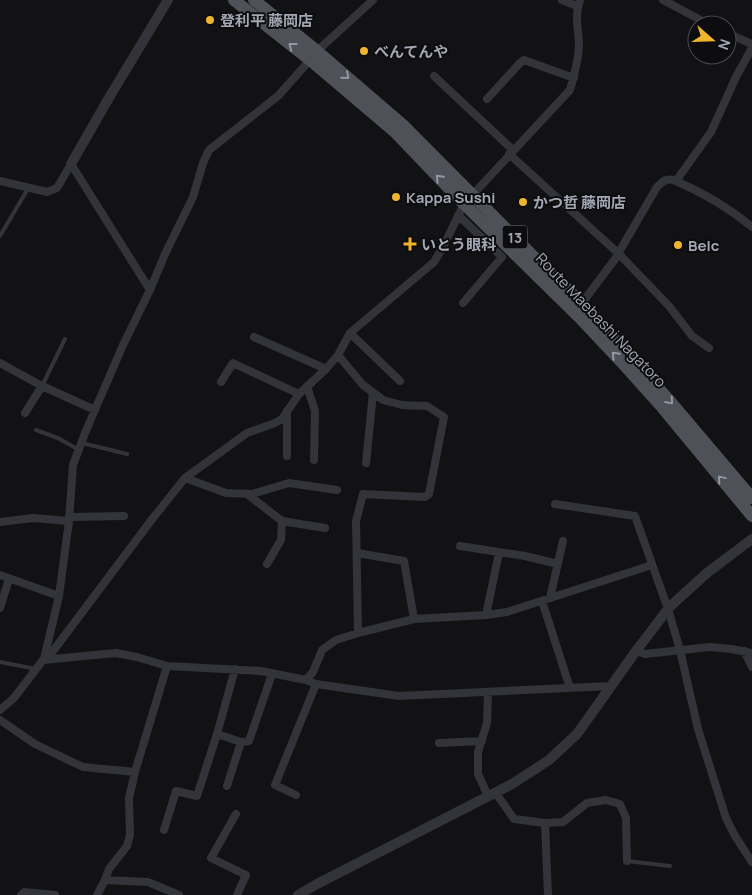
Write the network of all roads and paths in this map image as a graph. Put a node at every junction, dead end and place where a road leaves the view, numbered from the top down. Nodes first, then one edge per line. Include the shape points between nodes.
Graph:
1 (168, 0) edge
2 (234, 0) edge
3 (254, 0) edge
4 (373, 0) edge
5 (562, 0) edge
6 (664, 0) edge
7 (579, 3) edge
8 (692, 15) edge
9 (737, 37) edge
10 (752, 44) edge
11 (752, 48) edge
12 (314, 56) junction
13 (434, 76) dead end
14 (574, 78) junction
15 (487, 99) dead end
16 (511, 152) junction
17 (71, 164) junction
18 (0, 181) edge
19 (676, 181) junction
20 (29, 187) junction
21 (465, 204) junction
22 (752, 227) edge
23 (0, 236) edge
24 (618, 254) junction
25 (150, 290) junction
26 (463, 303) dead end
27 (582, 303) junction
28 (350, 333) junction
29 (254, 337) dead end
30 (66, 339) dead end
31 (709, 348) dead end
32 (338, 355) junction
33 (0, 363) edge
34 (326, 369) junction
35 (400, 381) dead end
36 (221, 382) dead end
37 (42, 386) junction
38 (307, 386) junction
39 (373, 393) junction
40 (299, 394) junction
41 (95, 410) junction
42 (287, 411) junction
43 (25, 413) dead end
44 (36, 430) dead end
45 (80, 446) junction
46 (127, 454) dead end
47 (287, 456) dead end
48 (314, 460) dead end
49 (366, 463) dead end
50 (185, 478) junction
51 (337, 490) dead end
52 (247, 494) junction
53 (752, 498) edge
54 (555, 504) dead end
55 (124, 516) dead end
56 (752, 516) edge
57 (69, 519) junction
58 (282, 521) junction
59 (0, 522) edge
60 (325, 528) dead end
61 (752, 539) edge
62 (562, 541) dead end
63 (460, 546) dead end
64 (357, 553) junction
65 (499, 553) junction
66 (268, 564) dead end
67 (558, 564) junction
68 (652, 565) junction
69 (0, 575) edge
70 (9, 579) junction
71 (59, 596) junction
72 (550, 598) junction
73 (542, 601) junction
74 (0, 608) edge
75 (668, 609) junction
76 (486, 615) junction
77 (414, 619) junction
78 (358, 633) junction
79 (680, 650) junction
80 (636, 651) junction
81 (750, 652) edge
82 (43, 660) junction
83 (0, 662) edge
84 (167, 666) junction
85 (752, 668) edge
86 (36, 669) junction
87 (235, 669) junction
88 (272, 674) junction
89 (306, 680) junction
90 (316, 684) junction
91 (611, 686) junction
92 (570, 688) junction
93 (488, 693) junction
94 (0, 710) edge
95 (0, 720) edge
96 (217, 734) junction
97 (482, 741) junction
98 (241, 742) junction
99 (438, 743) dead end
100 (135, 772) junction
101 (227, 786) dead end
102 (492, 794) junction
103 (296, 795) dead end
104 (236, 814) dead end
105 (545, 822) junction
106 (164, 830) dead end
107 (627, 861) joint
108 (752, 862) edge
109 (670, 866) dead end
110 (105, 880) junction
111 (21, 895) edge
112 (55, 895) edge
113 (97, 895) edge
114 (179, 895) edge
115 (237, 895) edge
116 (298, 895) edge
117 (548, 895) edge

1 - 17 street
12 -> 2 main road, Route Maebashi Nagatoro / 13
3 - 12 main road, Route Maebashi Nagatoro / 13
4 - 12 street
5 - 7 street
6 - 8 street
7 - 14 street via 579,48
9 - 10 street
11 - 19 street via 711,132
12 - 21 main road, Route Maebashi Nagatoro / 13 via 403,125
12 - 25 street via 278,96 209,150 193,197
13 - 16 street
14 - 15 street via 524,60
14 - 16 street via 570,90
16 - 21 street
16 - 24 street
17 - 20 street via 57,188 48,192
17 - 25 street
18 - 20 street
19 - 22 street via 720,203
19 - 24 street via 664,180 657,187
20 - 23 lane
21 - 26 street via 502,257
21 - 27 main road, Route Maebashi Nagatoro / 13
21 - 28 street via 434,262
56 -> 21 main road, Route Maebashi Nagatoro / 13 via 626,367
24 - 27 street
24 - 31 street via 669,306 692,336
25 - 41 street
27 -> 53 main road, Route Maebashi Nagatoro / 13
28 - 32 street
28 - 35 street
29 - 34 street
30 - 37 lane
32 - 34 street
32 - 39 street
33 - 37 street
34 - 38 street
36 - 40 street via 233,363
37 - 41 street
37 - 43 street
38 - 40 street
38 - 48 street via 315,410
39 - 49 street
39 - 64 street via 383,400 402,405 427,406 444,417 429,494 425,497 363,494 356,521
40 - 42 street
41 - 45 street
42 - 47 street
42 - 50 street via 282,419 247,433
44 - 45 lane
45 - 46 lane
45 - 57 street via 73,465
50 - 52 street via 226,493
50 - 82 street
51 - 52 street via 289,483
52 - 58 street
54 - 68 street via 635,516
55 - 57 street
57 - 59 street via 33,518
57 - 71 street
58 - 60 street
58 - 66 street via 281,540
61 - 75 street via 707,573
62 - 67 street
63 - 65 street
64 - 77 street via 404,561
64 - 78 street
65 - 67 street
65 - 76 street
67 - 72 street
68 - 72 street
68 - 75 street
69 - 70 street
70 - 71 street
70 - 74 street
71 - 82 street
72 - 73 street
73 - 76 street
73 - 92 street
75 - 79 street
75 - 80 street
76 - 77 street
77 - 78 street
78 - 89 street via 336,640 322,650
79 - 80 street via 645,654
79 - 81 street via 710,647
79 - 108 street via 698,729 726,818
80 - 91 street
81 - 85 street
82 - 84 street via 116,654
82 - 86 street
83 - 86 lane
84 - 87 street
84 - 100 street
86 - 94 street via 14,698
87 - 88 street
87 - 96 street
88 - 89 street
88 - 98 street via 248,741
89 - 90 street
90 - 93 street via 399,696
90 - 103 street via 275,785
91 - 92 street
91 - 102 street via 577,734 549,760
92 - 93 street
93 - 97 street via 487,723
95 - 100 street via 35,744 83,767
96 - 98 street
96 - 106 street via 197,796 176,791
97 - 99 street
97 - 102 street via 478,752 478,774
98 - 101 street
100 - 110 street via 129,798 130,835 127,846 109,869
102 - 105 street via 514,819
102 - 116 street
104 - 115 street via 211,858 246,875
105 - 107 street via 562,822 587,803 606,800 620,804 626,818
105 - 117 street
107 - 109 lane
110 - 113 street
110 - 114 street via 148,882
111 - 112 street via 24,892

